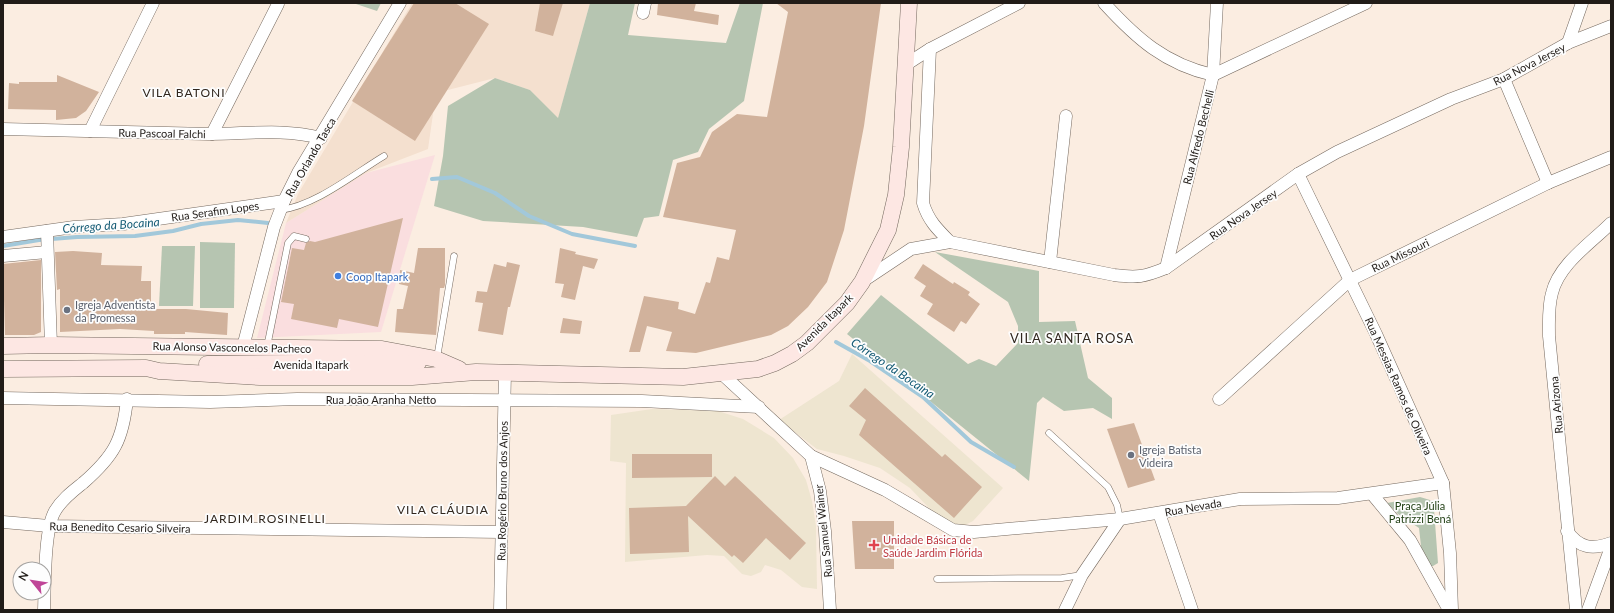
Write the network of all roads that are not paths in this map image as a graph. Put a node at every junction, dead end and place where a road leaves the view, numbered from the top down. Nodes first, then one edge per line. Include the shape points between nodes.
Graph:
1 (153, 3) edge
2 (400, 3) edge
3 (910, 3) edge
4 (1019, 3) edge
5 (1104, 3) edge
6 (1216, 3) edge
7 (1366, 3) edge
8 (1582, 3) edge
9 (278, 4) edge
10 (1611, 26) edge
11 (1568, 43) junction
12 (930, 49) junction
13 (907, 64) junction
14 (1213, 75) junction
15 (1504, 78) junction
16 (1066, 116) dead end
17 (3, 129) edge
18 (90, 131) junction
19 (212, 134) junction
20 (321, 138) junction
21 (384, 156) dead end
22 (1611, 157) edge
23 (1298, 174) junction
24 (1548, 183) junction
25 (282, 206) junction
26 (1611, 223) edge
27 (934, 226) junction
28 (47, 233) junction
29 (3, 237) edge
30 (306, 239) dead end
31 (950, 242) junction
32 (928, 245) junction
33 (47, 250) junction
34 (3, 256) edge
35 (454, 256) dead end
36 (1050, 262) junction
37 (1166, 268) junction
38 (1350, 280) junction
39 (862, 282) junction
40 (51, 345) junction
41 (3, 346) edge
42 (243, 347) junction
43 (267, 347) junction
44 (361, 348) junction
45 (436, 359) junction
46 (3, 369) edge
47 (458, 369) junction
48 (362, 371) junction
49 (476, 372) junction
50 (505, 372) junction
51 (722, 373) junction
52 (3, 398) edge
53 (1219, 399) dead end
54 (127, 400) junction
55 (505, 400) junction
56 (759, 407) junction
57 (1049, 433) dead end
58 (812, 456) junction
59 (1443, 483) junction
60 (1372, 494) junction
61 (1159, 513) junction
62 (1120, 519) junction
63 (3, 522) edge
64 (49, 526) junction
65 (1568, 531) junction
66 (501, 532) junction
67 (1611, 543) edge
68 (1611, 547) edge
69 (1082, 575) junction
70 (936, 579) dead end
71 (44, 610) edge
72 (500, 610) edge
73 (830, 610) edge
74 (1065, 610) edge
75 (1192, 610) edge
76 (1450, 610) edge
77 (1576, 610) edge
78 (1588, 610) edge

1 - 18 street
2 - 20 street, Rua Orlando Tasca
3 - 13 main road, Avenida Itapark
4 - 12 street
5 - 14 street via 1140,40 1157,52 1183,66
6 - 14 street, Rua Alfredo Bechelli
7 - 14 street
8 - 11 street
9 - 19 street
10 - 11 street, Rua Nova Jersey
11 - 15 street, Rua Nova Jersey
12 - 13 street
12 - 27 street via 923,202 927,216
13 - 39 main road, Avenida Itapark via 896,195 888,230
14 - 37 street, Rua Alfredo Bechelli
15 - 23 street, Rua Nova Jersey via 1387,127
15 - 24 street
16 - 36 street
17 - 18 street, Rua Pascoal Falchi
18 - 19 street, Rua Pascoal Falchi
19 - 20 street, Rua Pascoal Falchi via 278,131
20 - 25 street, Rua Orlando Tasca via 299,171
21 - 25 lane via 307,203 292,209
22 - 24 street, Rua Missouri
23 - 37 street, Rua Nova Jersey
23 - 38 street, Rua Messias Ramos de Oliveira
24 - 38 street, Rua Missouri
25 - 28 street, Rua Serafim Lopes
25 - 42 street, Rua Orlando Tasca
26 - 65 street, Rua Arizona via 1558,278 1549,310 1549,336
27 - 31 street
27 - 32 street
28 - 29 street, Rua Serafim Lopes
28 - 33 street
30 - 43 lane via 294,236 288,243
31 - 32 street, Rua Nova Jersey
31 - 36 street, Rua Nova Jersey
32 - 39 street, Rua Nova Jersey via 911,249
33 - 34 street
33 - 40 street
35 - 45 lane
36 - 37 street, Rua Nova Jersey via 1114,276 1138,278
38 - 53 street, Rua Missouri
38 - 59 street, Rua Messias Ramos de Oliveira
39 - 51 main road, Avenida Itapark via 847,303 792,354 758,369
40 - 41 main road, Rua Alonso Vasconcelos Pacheco
40 - 42 main road, Rua Alonso Vasconcelos Pacheco
42 - 43 main road, Rua Alonso Vasconcelos Pacheco
43 - 44 main road, Rua Alonso Vasconcelos Pacheco
44 - 45 main road, Rua Alonso Vasconcelos Pacheco via 382,349
44 - 48 main road
45 - 47 main road, Rua Alonso Vasconcelos Pacheco
46 - 48 main road, Avenida Itapark via 146,368 260,377
47 - 48 main road, Avenida Itapark via 413,363
47 - 49 main road, Avenida Itapark
48 - 49 main road, Avenida Itapark via 412,377
49 - 50 main road, Avenida Itapark
50 - 51 main road, Avenida Itapark via 683,377
50 - 55 street, Rua Rogério Bruno dos Anjos
51 - 56 street
52 - 54 street, Rua João Aranha Netto
54 - 55 street, Rua João Aranha Netto
54 - 64 street via 125,423 116,447 92,475 65,498 55,511
55 - 56 street, Rua João Aranha Netto via 642,401
55 - 66 street, Rua Rogério Bruno dos Anjos
56 - 58 street
57 - 62 lane via 1108,487 1117,505
58 - 62 street, Rua Nevada via 862,478 953,530 992,531
58 - 73 street, Rua Samuel Wainer via 825,531
59 - 60 street, Rua Nevada
59 - 76 street, Rua Messias Ramos de Oliveira via 1450,552
60 - 61 street, Rua Nevada via 1338,498 1240,499
60 - 76 street via 1410,540
61 - 62 street, Rua Nevada
61 - 75 street
62 - 69 street
63 - 64 street, Rua Benedito Cesario Silveira
64 - 66 street, Rua Benedito Cesario Silveira
64 - 71 street
65 - 67 street via 1574,540 1590,547
65 - 77 street, Rua Arizona
66 - 72 street, Rua Rogério Bruno dos Anjos
68 - 78 street
69 - 70 lane via 1062,578
69 - 74 street

